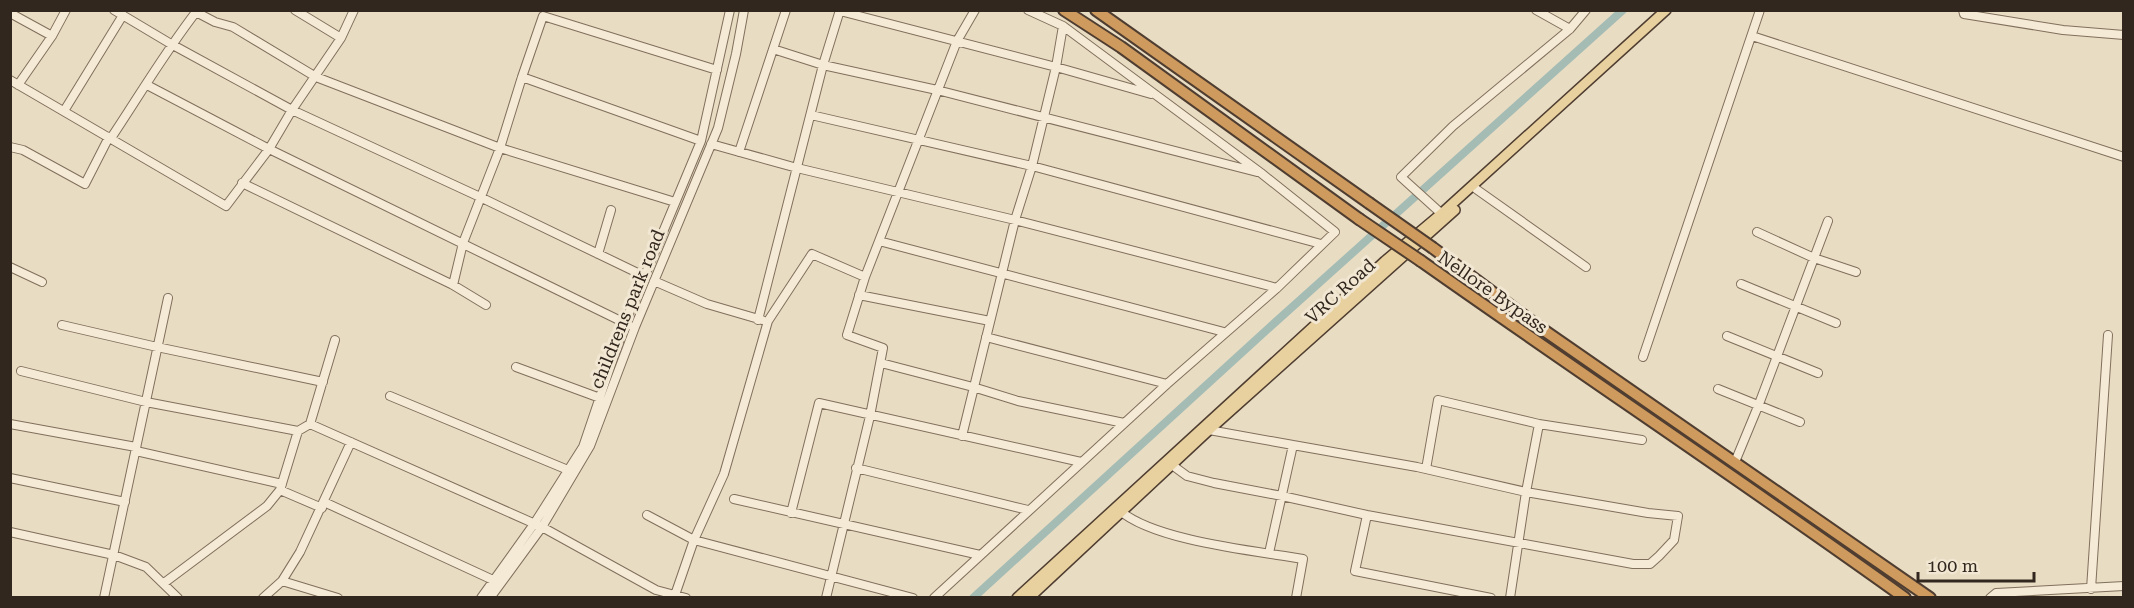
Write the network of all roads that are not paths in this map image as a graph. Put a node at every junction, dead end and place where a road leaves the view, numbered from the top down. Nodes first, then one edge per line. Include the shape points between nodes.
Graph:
1 (66, 10) edge
2 (114, 10) edge
3 (295, 10) edge
4 (354, 10) edge
5 (730, 10) edge
6 (744, 10) edge
7 (786, 10) edge
8 (975, 10) edge
9 (1028, 10) edge
10 (1064, 10) edge
11 (1096, 10) edge
12 (1536, 10) edge
13 (1587, 10) edge
14 (1666, 10) edge
15 (1674, 10) edge
16 (1760, 10) edge
17 (1963, 10) edge
18 (197, 11) edge
19 (840, 11) edge
20 (10, 13) edge
21 (544, 13) edge
22 (123, 15) junction
23 (1063, 26) junction
24 (1570, 28) junction
25 (2124, 35) edge
26 (52, 36) junction
27 (1752, 36) junction
28 (341, 38) junction
29 (957, 41) junction
30 (171, 44) junction
31 (773, 49) junction
32 (823, 65) junction
33 (1056, 67) junction
34 (717, 70) junction
35 (316, 76) junction
36 (522, 77) junction
37 (14, 82) edge
38 (147, 85) junction
39 (938, 90) junction
40 (1157, 96) junction
41 (292, 110) junction
42 (64, 111) junction
43 (811, 115) junction
44 (1043, 117) junction
45 (110, 137) junction
46 (917, 140) junction
47 (701, 141) junction
48 (711, 144) junction
49 (10, 147) edge
50 (500, 148) junction
51 (269, 149) junction
52 (739, 152) junction
53 (2124, 157) edge
54 (1032, 166) junction
55 (797, 168) junction
56 (1261, 173) junction
57 (242, 183) junction
58 (1476, 189) junction
59 (898, 190) junction
60 (480, 196) junction
61 (675, 202) junction
62 (611, 210) dead end
63 (1444, 216) junction
64 (1015, 220) junction
65 (1828, 221) dead end
66 (1757, 232) dead end
67 (879, 240) junction
68 (464, 243) junction
69 (1322, 244) junction
70 (598, 254) junction
71 (1814, 258) junction
72 (10, 267) edge
73 (1586, 267) dead end
74 (1003, 273) junction
75 (1856, 273) dead end
76 (644, 276) junction
77 (865, 277) junction
78 (654, 280) junction
79 (42, 282) dead end
80 (1741, 284) dead end
81 (453, 285) junction
82 (1277, 288) junction
83 (859, 295) junction
84 (168, 298) dead end
85 (486, 305) dead end
86 (1796, 306) junction
87 (758, 320) junction
88 (768, 321) junction
89 (990, 321) junction
90 (1836, 322) dead end
91 (625, 323) junction
92 (62, 325) dead end
93 (635, 327) junction
94 (1224, 332) junction
95 (2108, 335) dead end
96 (1727, 336) dead end
97 (986, 337) junction
98 (335, 340) dead end
99 (157, 347) junction
100 (1777, 356) junction
101 (1643, 357) dead end
102 (881, 363) junction
103 (516, 367) dead end
104 (21, 371) dead end
105 (1818, 373) dead end
106 (322, 382) junction
107 (1167, 384) junction
108 (973, 387) junction
109 (1718, 389) dead end
110 (390, 396) dead end
111 (600, 398) junction
112 (146, 402) junction
113 (1759, 404) junction
114 (870, 416) junction
115 (1800, 422) dead end
116 (1124, 423) junction
117 (10, 424) edge
118 (310, 424) junction
119 (1539, 424) junction
120 (298, 430) junction
121 (1209, 430) junction
122 (962, 436) junction
123 (1642, 440) dead end
124 (351, 442) junction
125 (1293, 445) junction
126 (136, 449) junction
127 (1081, 462) junction
128 (1735, 462) junction
129 (1172, 465) junction
130 (856, 468) junction
131 (1426, 469) junction
132 (568, 470) junction
133 (10, 478) edge
134 (281, 487) junction
135 (1526, 492) junction
136 (1282, 496) junction
137 (734, 499) dead end
138 (125, 502) junction
139 (323, 505) junction
140 (1119, 509) junction
141 (1028, 510) junction
142 (791, 513) junction
143 (647, 515) dead end
144 (1367, 515) junction
145 (534, 524) junction
146 (842, 525) junction
147 (542, 527) junction
148 (10, 532) edge
149 (694, 540) junction
150 (1519, 543) junction
151 (1269, 553) junction
152 (114, 555) junction
153 (980, 555) junction
154 (831, 575) junction
155 (493, 580) junction
156 (282, 581) junction
157 (164, 583) junction
158 (2124, 586) edge
159 (2091, 589) junction
160 (671, 595) edge
161 (104, 597) edge
162 (178, 597) edge
163 (263, 597) edge
164 (338, 597) edge
165 (481, 597) edge
166 (490, 597) edge
167 (686, 597) edge
168 (826, 597) edge
169 (913, 597) edge
170 (934, 597) edge
171 (1017, 597) edge
172 (1029, 597) edge
173 (1296, 597) edge
174 (1491, 597) edge
175 (1510, 597) edge
176 (1905, 597) edge
177 (1930, 597) edge
178 (1990, 597) edge

1 - 26 street
2 - 22 street
3 - 28 street
4 - 28 street
5 - 34 street, childrens park road
6 - 48 street, childrens park road
7 - 31 street
8 - 29 street
9 - 23 street
10 - 176 highway, Nellore Bypass, bridge
11 - 128 highway, Nellore Bypass, bridge
12 - 24 street
13 - 24 street
14 - 63 main road
15 - 58 main road, VRC Road
16 - 27 street
17 - 25 street via 1964,14 2063,30
18 - 30 street
18 - 35 street
19 - 29 street
19 - 32 street
20 - 26 street
21 - 34 street
21 - 36 street
22 - 30 street
22 - 42 street
23 - 33 street
23 - 40 street
24 - 63 street via 1453,126 1401,177
26 - 37 street
27 - 53 street
27 - 101 street
28 - 35 street
29 - 33 street
29 - 39 street
30 - 38 street
30 - 41 street
31 - 32 street
31 - 52 street
32 - 39 street
32 - 43 street
33 - 40 street
33 - 44 street
34 - 47 street, childrens park road
35 - 41 street
35 - 50 street
36 - 47 street
36 - 50 street
37 - 42 street
38 - 45 street
38 - 51 street
39 - 44 street
39 - 46 street
40 - 56 street
41 - 51 street
41 - 60 street
42 - 45 street
43 - 46 street
43 - 55 street
44 - 54 street
44 - 56 street
45 - 49 street via 86,184
45 - 57 street via 226,206
46 - 54 street
46 - 59 street
47 - 61 street, childrens park road
48 - 52 street
48 - 78 street, childrens park road
50 - 60 street
50 - 61 street
51 - 57 street
51 - 68 street
52 - 55 street
54 - 64 street
54 - 69 street
55 - 59 street
55 - 87 street
56 - 69 street via 1335,232
57 - 81 street
58 - 63 main road, VRC Road
58 - 73 street
59 - 64 street
59 - 67 street
60 - 68 street
60 - 70 street
61 - 76 street, childrens park road
62 - 70 street
63 - 121 main road, VRC Road
63 - 140 main road via 1385,261
64 - 74 street
64 - 82 street
65 - 71 street
66 - 71 street
67 - 74 street
67 - 77 street
68 - 81 street
68 - 91 street
69 - 82 street
70 - 76 street
71 - 75 street
71 - 86 street
72 - 79 street
74 - 89 street
74 - 94 street
76 - 91 street, childrens park road
77 - 83 street
77 - 88 street via 812,254
78 - 87 street via 707,304
78 - 93 street, childrens park road
80 - 86 street
81 - 85 street
82 - 94 street
83 - 89 street
83 - 102 street via 847,335 883,348
84 - 99 street
86 - 90 street
86 - 100 street
87 - 88 street
88 - 149 street via 724,474
89 - 97 street
91 - 93 street
91 - 111 street, childrens park road
92 - 99 street
93 - 147 street, childrens park road via 590,446
94 - 107 street
95 - 159 street
96 - 100 street
97 - 107 street
97 - 108 street
98 - 106 street
99 - 106 street
99 - 112 street
100 - 105 street
100 - 113 street
102 - 108 street
102 - 114 street
103 - 111 street
104 - 112 street
106 - 118 street
107 - 116 street
108 - 116 street via 1018,401
108 - 122 street
109 - 113 street
110 - 132 street
111 - 132 street, childrens park road via 583,447
112 - 120 street
112 - 126 street
113 - 115 street
113 - 128 street
114 - 122 street
114 - 130 street
114 - 142 street via 819,403
116 - 127 street
117 - 126 street
118 - 120 street
118 - 124 street
119 - 123 street
119 - 131 street via 1438,400
119 - 135 street
120 - 134 street
121 - 125 street
121 - 129 main road, VRC Road
122 - 127 street
124 - 139 street
124 - 145 street
125 - 131 street
125 - 136 street
126 - 134 street
126 - 138 street
127 - 141 street
128 - 177 highway, Nellore Bypass
129 - 136 street via 1187,476
129 - 140 main road, VRC Road
130 - 141 street
130 - 146 street
131 - 135 street
132 - 145 street, childrens park road
133 - 138 street
134 - 139 street
134 - 157 street via 267,506
135 - 150 street
135 - 150 street via 1678,516 1674,540 1650,564
136 - 144 street
136 - 151 street
137 - 142 street
138 - 152 street
139 - 155 street
139 - 156 street
140 - 151 street via 1131,519 1178,537
140 - 171 main road
140 - 172 main road, VRC Road
141 - 153 street
142 - 146 street
143 - 149 street
144 - 150 street
144 - 174 street via 1355,571
145 - 147 street
145 - 155 street, childrens park road
146 - 153 street
146 - 154 street
147 - 160 street
147 - 166 street, childrens park road
148 - 152 street
149 - 154 street
149 - 160 street
150 - 175 street
151 - 173 street via 1304,559
152 - 157 street via 146,567
152 - 161 street
153 - 170 street
154 - 168 street
154 - 169 street
155 - 165 street, childrens park road
156 - 163 street
156 - 164 street
157 - 162 street
158 - 159 street
159 - 178 street via 1996,593
160 - 167 street

